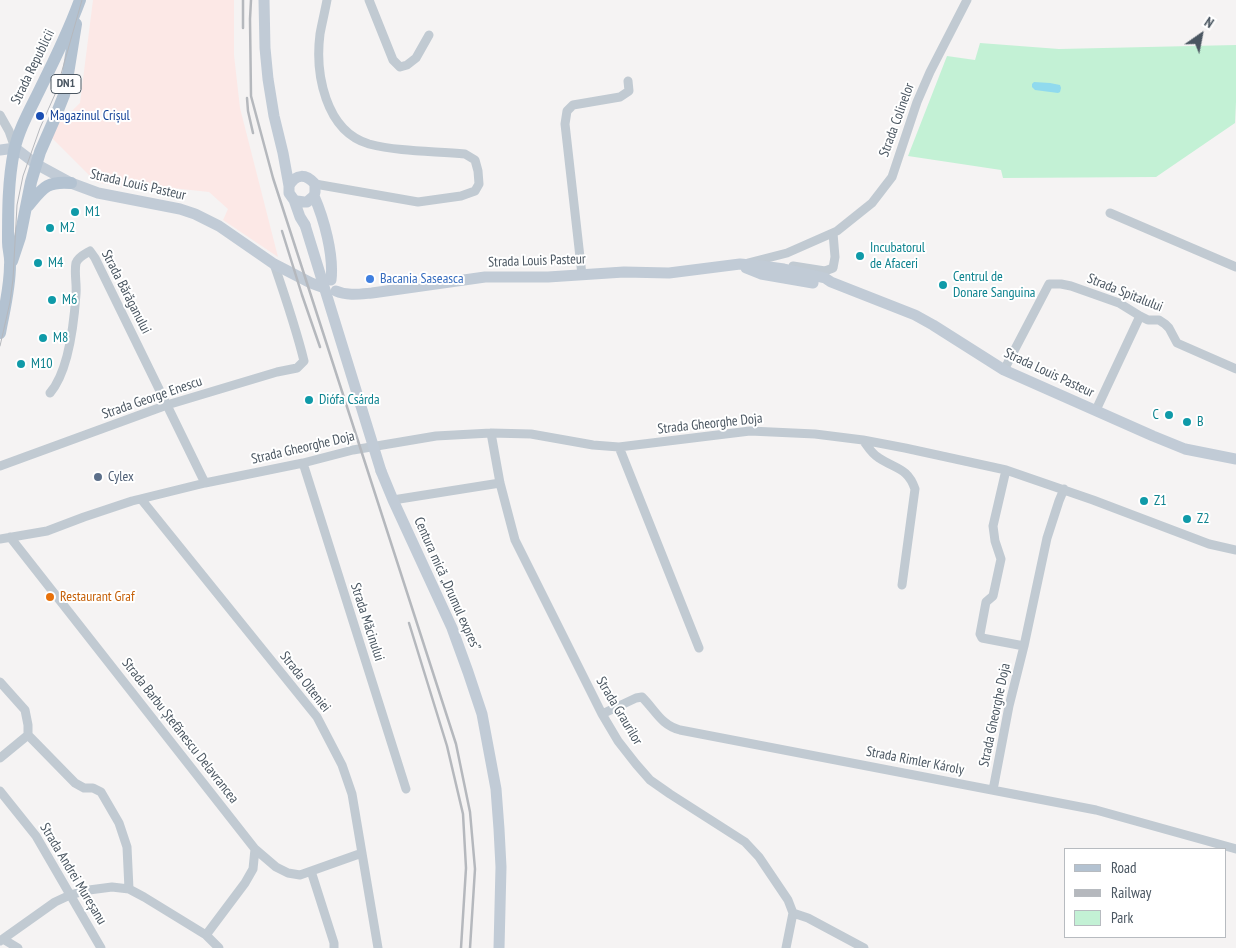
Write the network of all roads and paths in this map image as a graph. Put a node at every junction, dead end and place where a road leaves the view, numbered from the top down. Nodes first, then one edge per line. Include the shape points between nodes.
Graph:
1 (80, 0) edge
2 (264, 0) edge
3 (327, 0) edge
4 (369, 0) edge
5 (967, 0) edge
6 (429, 35) dead end
7 (628, 81) dead end
8 (0, 115) edge
9 (0, 150) edge
10 (20, 152) junction
11 (283, 153) junction
12 (0, 164) edge
13 (36, 164) junction
14 (10, 176) junction
15 (301, 176) junction
16 (70, 183) junction
17 (315, 184) junction
18 (289, 186) junction
19 (305, 200) junction
20 (26, 208) junction
21 (1110, 212) dead end
22 (833, 233) junction
23 (787, 253) junction
24 (11, 264) junction
25 (274, 264) junction
26 (740, 264) junction
27 (1236, 266) edge
28 (785, 267) junction
29 (582, 275) junction
30 (831, 282) junction
31 (326, 284) junction
32 (1140, 316) junction
33 (0, 333) edge
34 (1236, 369) edge
35 (1004, 370) junction
36 (50, 393) dead end
37 (167, 406) junction
38 (1096, 410) junction
39 (491, 433) junction
40 (863, 440) junction
41 (619, 447) junction
42 (1236, 459) edge
43 (302, 463) junction
44 (0, 466) edge
45 (1006, 470) junction
46 (205, 483) junction
47 (500, 483) junction
48 (1064, 489) junction
49 (141, 499) junction
50 (393, 500) junction
51 (10, 537) junction
52 (0, 539) edge
53 (1236, 550) edge
54 (902, 586) dead end
55 (1024, 646) junction
56 (699, 648) dead end
57 (0, 682) edge
58 (602, 714) junction
59 (28, 735) junction
60 (0, 758) edge
61 (406, 789) dead end
62 (993, 790) junction
63 (0, 791) edge
64 (255, 849) junction
65 (1236, 849) edge
66 (362, 853) junction
67 (311, 871) junction
68 (129, 889) junction
69 (70, 895) junction
70 (793, 913) junction
71 (206, 935) junction
72 (2, 940) edge
73 (216, 947) edge
74 (18, 948) edge
75 (101, 948) edge
76 (334, 948) edge
77 (378, 948) edge
78 (499, 948) edge
79 (786, 948) edge
80 (864, 948) edge

1 - 10 main road, Strada Republicii / DN1 via 28,112
1 - 13 main road, Strada Republicii / DN1 via 64,95
2 - 11 main road via 268,79
3 - 17 street via 320,34 319,62 323,91 339,124 349,134 368,144 465,154 475,160 480,184 475,191 461,196 418,202
4 - 6 street via 393,60 400,67 416,58
5 - 22 street, Strada Colinelor via 930,72 892,177 872,203
7 - 29 street via 629,91 620,96 573,105 567,111 565,124
8 - 10 street
9 - 10 main road
10 - 13 main road, Strada Louis Pasteur
10 - 14 main road, Strada Republicii / DN1
11 - 15 main road
11 - 18 main road
12 - 14 main road
13 - 16 main road, Strada Louis Pasteur
13 - 20 main road, Strada Republicii / DN1
14 - 24 main road, DN1 via 8,247
15 - 17 main road
15 - 18 main road
16 - 20 main road via 52,183 39,192
16 - 25 main road, Strada Louis Pasteur via 98,193 195,214 219,226
17 - 19 main road via 315,192
18 - 19 main road via 289,193
19 - 31 main road via 318,207 325,230 330,256
19 - 50 main road, Centura mică „Drumul expres”, bridge via 298,213 305,225 381,471
20 - 24 main road, Strada Republicii / DN1
21 - 27 street
22 - 23 street, Strada Colinelor
22 - 28 street via 833,268 825,271
23 - 26 street, Strada Colinelor
23 - 28 street
24 - 33 main road, DN1
25 - 31 main road, Strada Louis Pasteur
25 - 37 street, Strada George Enescu via 304,361 298,368
26 - 28 main road, Strada Louis Pasteur
26 - 29 main road, Strada Louis Pasteur via 669,273
26 - 30 main road, Strada Louis Pasteur via 761,274 818,284
28 - 30 main road, Strada Louis Pasteur
29 - 31 main road, Strada Louis Pasteur via 485,277 372,293 342,294 336,291 328,295 324,292
30 - 35 main road, Strada Louis Pasteur via 914,315
32 - 34 street, Strada Spitalului via 1159,320 1169,328 1178,343
32 - 35 street, Strada Spitalului via 1119,303 1061,284 1049,284
32 - 38 street
35 - 38 main road, Strada Louis Pasteur
36 - 37 street, Strada Bărăganului via 56,386 70,346 76,264 80,256 90,251
37 - 44 street, Strada George Enescu
37 - 46 street, Strada Bărăganului
38 - 42 main road, Strada Louis Pasteur via 1185,449
39 - 41 street, Strada Gheorghe Doja via 531,434
39 - 43 street, Strada Gheorghe Doja via 436,436 353,450
39 - 47 street, Strada Graurilor
40 - 41 street, Strada Gheorghe Doja via 750,431
40 - 45 street, Strada Gheorghe Doja
40 - 54 street via 878,458 912,478 915,488
41 - 56 street
43 - 46 street, Strada Gheorghe Doja
43 - 61 street, Strada Măcinului
45 - 48 street, Strada Gheorghe Doja
45 - 55 street, Strada Gheorghe Doja via 993,526 1001,559 993,596 986,602 980,634 982,638
46 - 49 street, Strada Gheorghe Doja
47 - 50 street, Centura mică „Drumul expres”
47 - 58 street, Strada Graurilor via 515,540
48 - 53 street, Strada Gheorghe Doja via 1209,544
48 - 55 street, Strada Gheorghe Doja via 1048,538
49 - 51 street, Strada Gheorghe Doja via 47,531
49 - 66 street, Strada Olteniei via 317,717 342,765 352,794
50 - 78 main road, Centura mică „Drumul expres” via 452,628 482,714 496,789 499,828
51 - 52 street, Strada Gheorghe Doja
51 - 64 street, Strada Barbu Ștefănescu Delavrancea
55 - 62 street, Strada Gheorghe Doja
57 - 59 street via 25,710
58 - 62 street, Strada Rimler Károly via 642,697 671,727
58 - 70 street, Strada Graurilor via 618,741 650,780 745,842 759,857
59 - 60 street
59 - 68 street via 75,783 101,792 119,823 127,847
62 - 65 street, Strada Rimler Károly via 1096,810
63 - 69 street, Strada Andrei Mureșanu via 36,836
64 - 67 street, Strada Barbu Ștefănescu Delavrancea via 288,873 300,875
64 - 71 street via 253,869
66 - 67 street, Strada Barbu Ștefănescu Delavrancea
66 - 77 street, Strada Olteniei
67 - 76 street
68 - 69 street via 112,887
68 - 71 street
69 - 72 street
69 - 75 street, Strada Andrei Mureșanu
70 - 79 street
70 - 80 street
71 - 73 street
72 - 74 street

